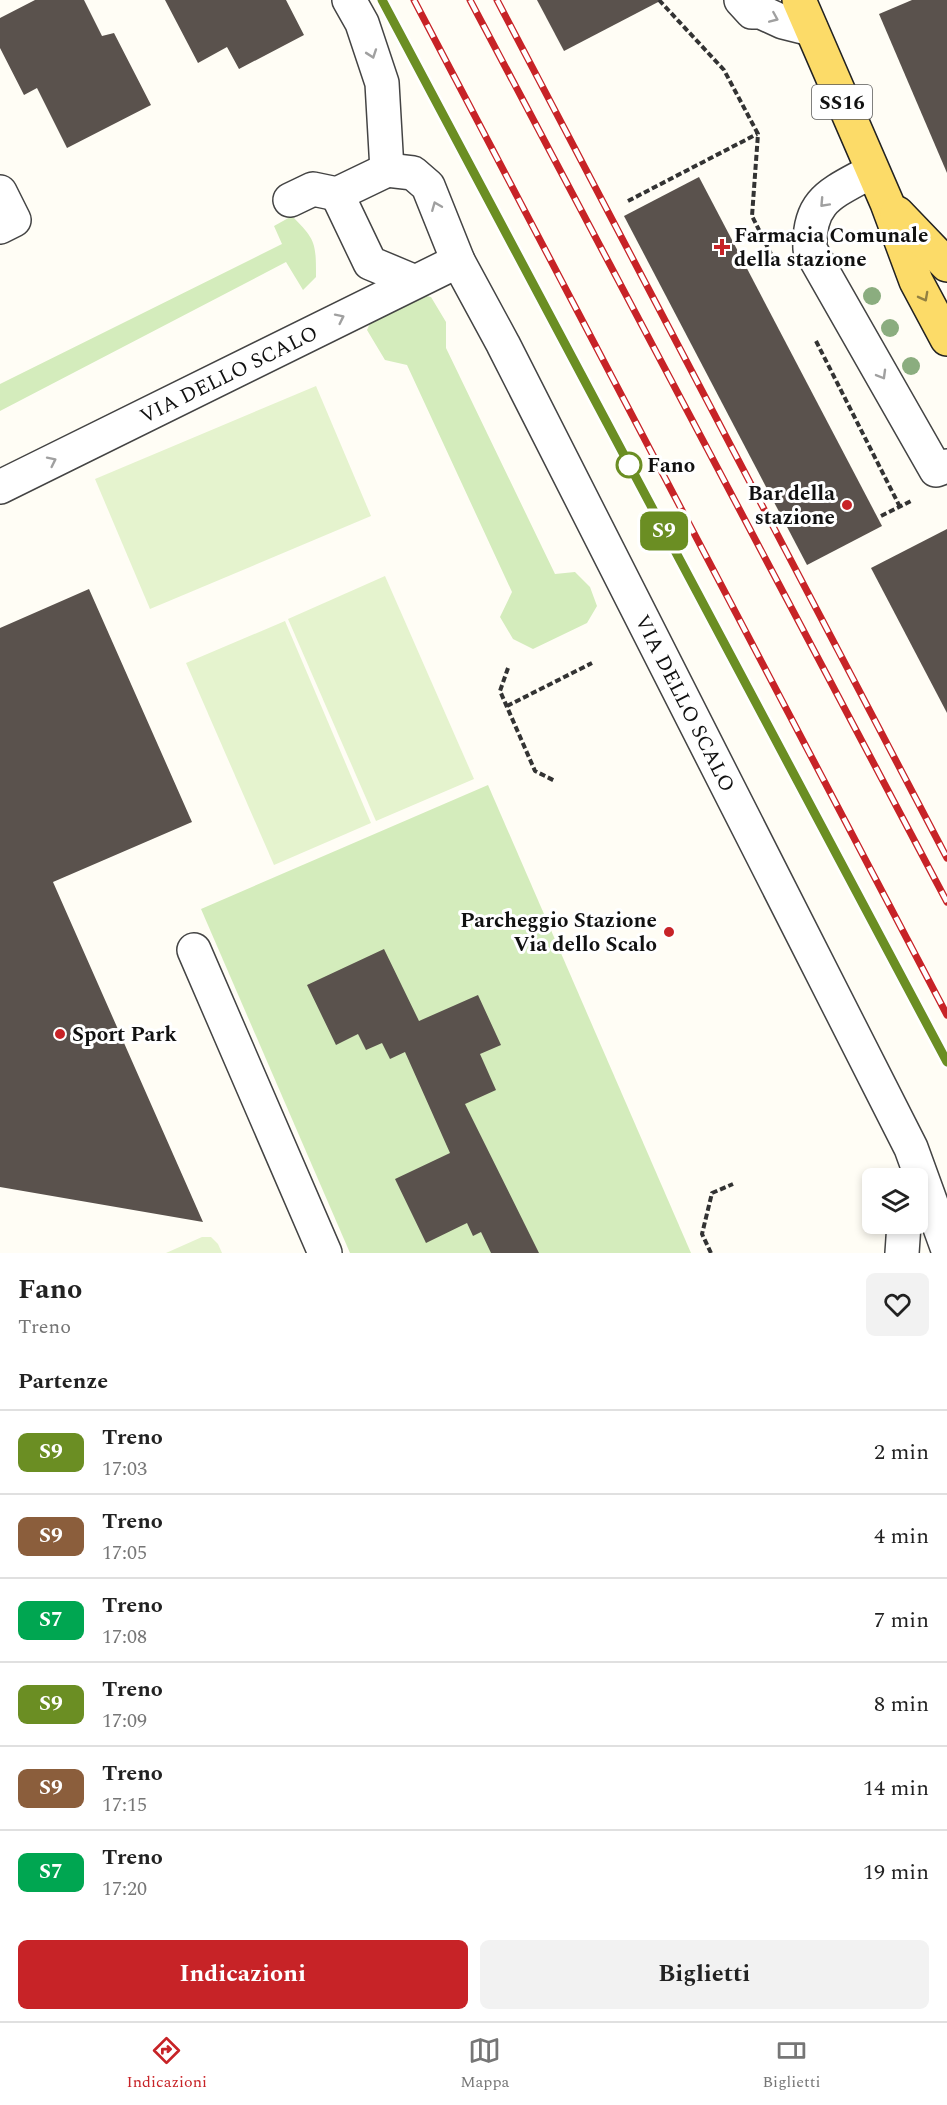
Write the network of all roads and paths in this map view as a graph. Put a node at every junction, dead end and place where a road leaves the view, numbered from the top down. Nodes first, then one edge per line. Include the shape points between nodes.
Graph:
1 (349, 0) edge
2 (659, 0) edge
3 (741, 0) edge
4 (805, 15) edge
5 (387, 170) junction
6 (872, 171) junction
7 (0, 192) edge
8 (337, 194) junction
9 (290, 200) dead end
10 (628, 201) dead end
11 (887, 203) junction
12 (0, 227) edge
13 (458, 261) junction
14 (947, 265) edge
15 (413, 281) junction
16 (947, 339) edge
17 (942, 468) edge
18 (0, 487) edge
19 (592, 663) dead end
20 (508, 668) dead end
21 (507, 706) junction
22 (555, 781) dead end
23 (194, 950) dead end
24 (910, 1164) edge
25 (733, 1184) dead end
26 (903, 1234) edge
27 (947, 1247) edge
28 (325, 1253) edge
29 (711, 1253) edge
30 (902, 1253) edge

1 -> 5 street via 362,23 382,83
2 - 10 path via 724,70 758,134
3 -> 4 street via 752,12 783,22
4 - 6 main road, SS16
5 - 8 street
13 -> 5 street, VIA DELLO SCALO via 428,186 413,172
6 - 11 main road, SS16
6 -> 17 street via 822,203 812,220 810,249
7 - 12 street via 14,220
8 - 9 street via 313,189
8 - 15 street via 370,263
11 - 14 main road
11 -> 16 main road via 916,281
13 - 15 street, VIA DELLO SCALO
13 - 24 street, VIA DELLO SCALO via 503,344
18 -> 15 street, VIA DELLO SCALO
19 - 21 path
20 - 21 path via 500,691
21 - 22 path via 535,771
23 - 28 street
24 - 27 street, VIA DELLO SCALO
25 - 29 path via 712,1193 702,1234
26 - 30 street

